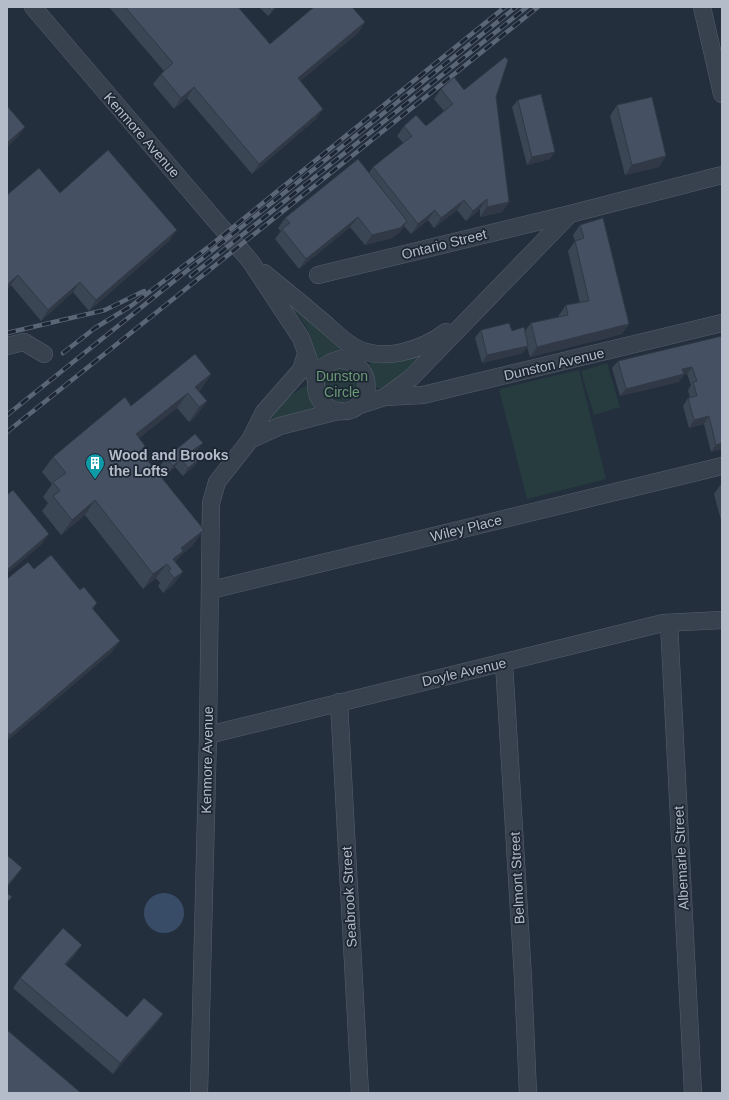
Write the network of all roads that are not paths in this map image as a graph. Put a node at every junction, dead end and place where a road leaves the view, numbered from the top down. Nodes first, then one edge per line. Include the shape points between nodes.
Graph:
1 (33, 7) edge
2 (702, 7) edge
3 (722, 94) edge
4 (722, 174) edge
5 (570, 214) junction
6 (251, 262) junction
7 (318, 275) dead end
8 (480, 307) junction
9 (722, 323) edge
10 (7, 346) edge
11 (44, 354) dead end
12 (353, 356) junction
13 (309, 370) junction
14 (385, 397) junction
15 (357, 406) junction
16 (338, 411) junction
17 (250, 440) junction
18 (722, 466) edge
19 (211, 590) junction
20 (722, 620) edge
21 (669, 623) junction
22 (504, 663) junction
23 (340, 702) junction
24 (208, 735) junction
25 (199, 1093) edge
26 (360, 1093) edge
27 (528, 1093) edge
28 (694, 1093) edge

1 - 6 street, Kenmore Avenue
2 - 3 street
4 - 5 street, Ontario Street
5 - 7 street, Ontario Street
5 - 8 street
6 - 12 street, Kenmore Avenue via 343,340
6 - 13 street, Kenmore Avenue via 301,338
8 - 12 street via 436,340 416,349 392,354
8 - 14 street via 411,378
9 - 14 street, Dunston Avenue via 423,395
10 - 11 street via 24,342
12 - 13 street
12 - 15 street via 363,372 367,386 366,393
13 - 16 street via 318,397 330,409
13 - 17 street, Kenmore Avenue via 264,412
14 - 15 street
15 - 16 street
16 - 17 street, Kenmore Avenue via 280,426
17 - 19 street, Kenmore Avenue via 217,482 211,503
18 - 19 street, Wiley Place
19 - 24 street, Kenmore Avenue
20 - 21 street, Doyle Avenue
21 - 22 street, Doyle Avenue
21 - 28 street, Albemarle Street
22 - 23 street, Doyle Avenue
22 - 27 street, Belmont Street
23 - 24 street, Doyle Avenue
23 - 26 street, Seabrook Street
24 - 25 street, Kenmore Avenue

